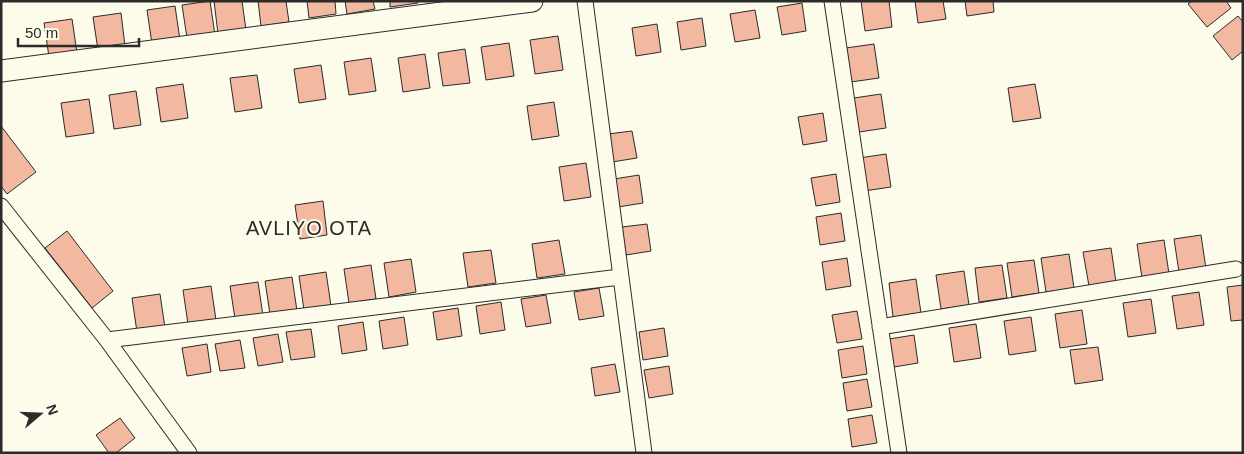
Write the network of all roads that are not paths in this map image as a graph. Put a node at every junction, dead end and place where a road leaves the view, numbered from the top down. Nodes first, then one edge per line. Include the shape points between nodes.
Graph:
1 (532, 1) edge
2 (585, 1) edge
3 (832, 1) edge
4 (1, 71) edge
5 (1, 206) edge
6 (1236, 269) dead end
7 (620, 277) junction
8 (880, 327) junction
9 (108, 340) junction
10 (189, 453) edge
11 (644, 453) edge
12 (899, 453) edge

1 - 4 street
2 - 7 street
3 - 8 street
5 - 9 street
6 - 8 street
7 - 9 street
7 - 11 street
8 - 12 street
9 - 10 street

